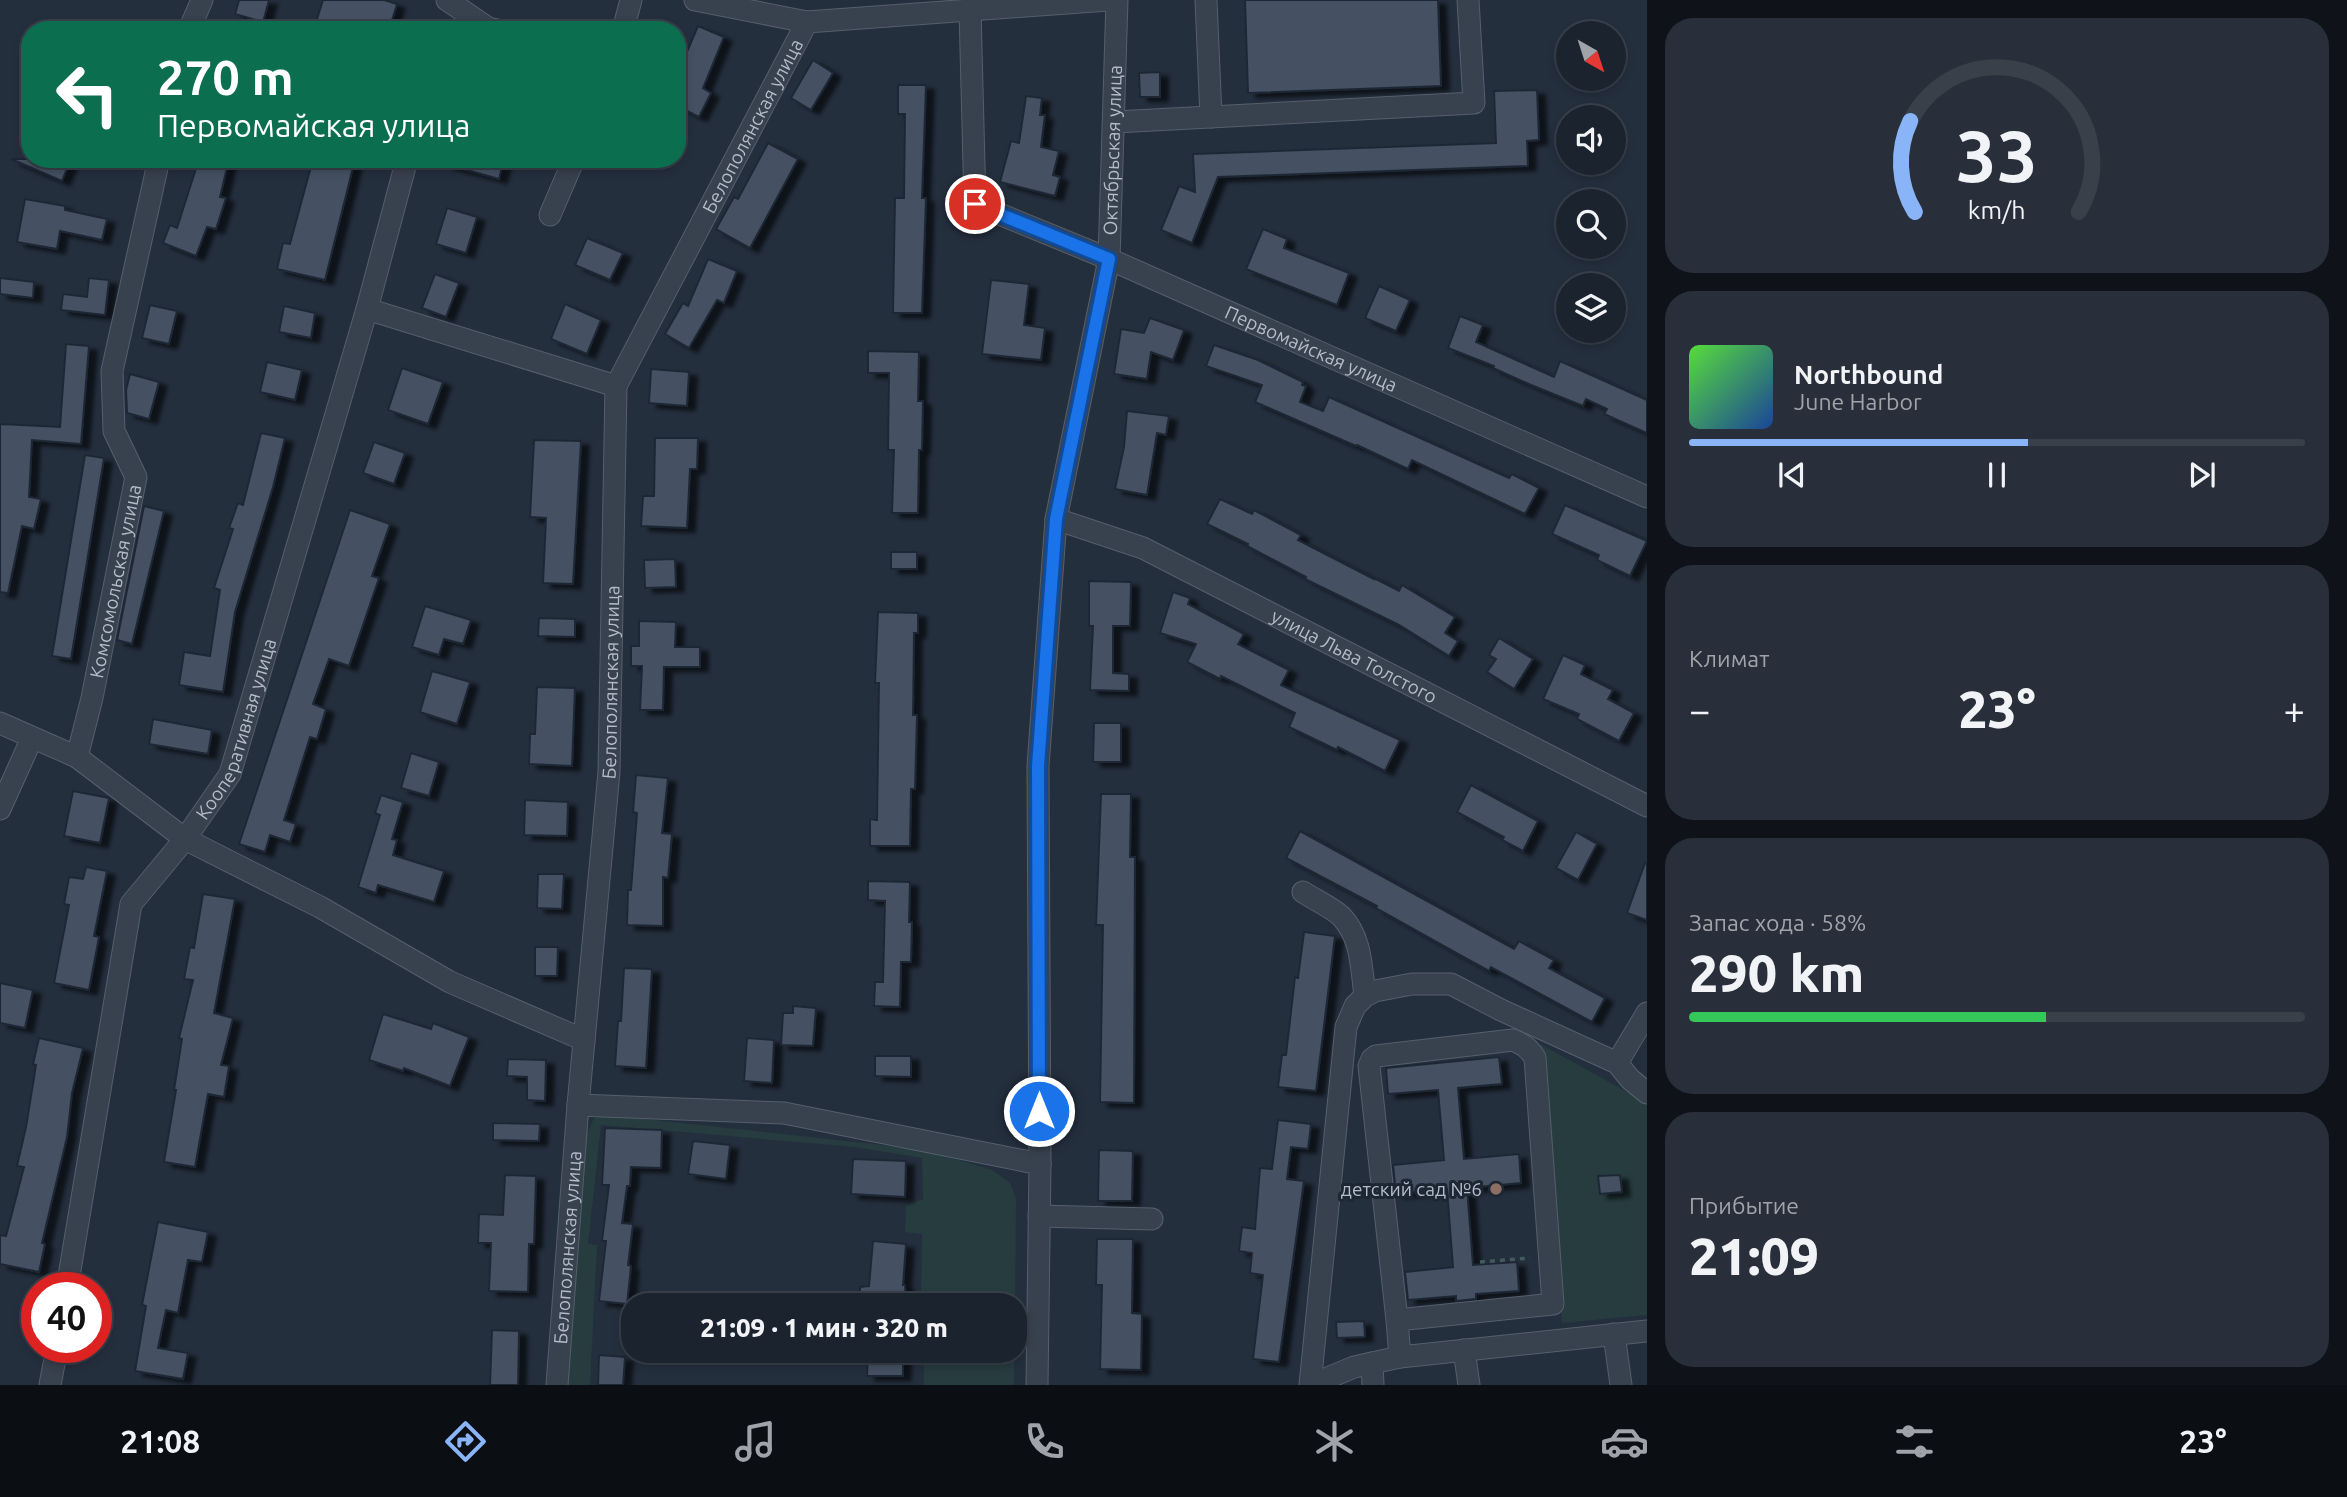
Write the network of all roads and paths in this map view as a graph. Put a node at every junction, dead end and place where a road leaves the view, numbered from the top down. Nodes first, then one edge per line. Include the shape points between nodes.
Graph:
1 (202, 0) edge
2 (447, 0) edge
3 (478, 0) edge
4 (631, 0) edge
5 (695, 0) edge
6 (1108, 0) edge
7 (1118, 0) edge
8 (1206, 0) edge
9 (1468, 0) edge
10 (970, 10) junction
11 (193, 21) edge
12 (480, 21) edge
13 (489, 21) edge
14 (625, 21) edge
15 (807, 22) junction
16 (1211, 117) junction
17 (1115, 122) junction
18 (157, 168) edge
19 (405, 168) edge
20 (570, 168) edge
21 (550, 215) dead end
22 (1109, 259) junction
23 (368, 309) junction
24 (616, 386) junction
25 (1647, 498) edge
26 (1056, 519) junction
27 (0, 723) edge
28 (32, 738) junction
29 (77, 757) junction
30 (1647, 806) edge
31 (0, 809) edge
32 (185, 839) junction
33 (1303, 892) dead end
34 (1364, 996) junction
35 (1647, 1013) edge
36 (584, 1040) junction
37 (1617, 1063) junction
38 (1647, 1093) edge
39 (578, 1105) junction
40 (1040, 1164) junction
41 (1039, 1216) junction
42 (1152, 1219) dead end
43 (1549, 1256) junction
44 (1480, 1262) dead end
45 (70, 1272) edge
46 (1397, 1320) junction
47 (1647, 1331) edge
48 (1614, 1335) junction
49 (1464, 1350) junction
50 (1400, 1357) junction
51 (54, 1363) edge
52 (1371, 1363) junction
53 (50, 1385) edge
54 (557, 1385) edge
55 (1037, 1385) edge
56 (1310, 1385) edge
57 (1373, 1385) edge
58 (1469, 1385) edge
59 (1621, 1385) edge

1 - 11 street
2 - 12 street
3 - 13 street
4 - 14 street
5 - 15 street
6 - 10 street
7 - 17 street, Октябрьская улица
8 - 16 street
9 - 16 street via 1474,103
10 - 15 street
10 - 22 street, Первомайская улица via 975,204
15 - 24 street, Белополянская улица
16 - 17 street
17 - 22 street, Октябрьская улица
18 - 29 street, Комсомольская улица via 112,371 114,431 136,477
19 - 23 street, Кооперативная улица
20 - 21 street
22 - 25 street, Первомайская улица
22 - 26 street, Октябрьская улица
23 - 24 street
23 - 32 street, Кооперативная улица via 230,774
24 - 36 street, Белополянская улица via 608,772
26 - 30 street, улица Льва Толстого via 1143,548
26 - 40 street, Октябрьская улица via 1038,766
27 - 28 street
28 - 29 street
28 - 31 street
29 - 32 street
32 - 36 street via 320,906 450,982
32 - 45 street, Кооперативная улица via 131,904
33 - 34 street via 1340,915 1353,931
34 - 37 street via 1412,985 1451,984
34 - 56 street via 1346,1027
35 - 37 street
36 - 39 street, Белополянская улица
37 - 38 street
39 - 40 street via 783,1113
39 - 54 street, Белополянская улица
40 - 41 street, Октябрьская улица
41 - 42 street
41 - 55 street, Октябрьская улица
43 - 44 path
43 - 46 street via 1553,1304
43 - 46 street via 1535,1058 1530,1048 1513,1040 1376,1056 1369,1066
46 - 50 street
47 - 48 street
48 - 49 street
48 - 59 street
49 - 50 street
49 - 58 street
50 - 52 street
51 - 53 street
52 - 56 street
52 - 57 street

